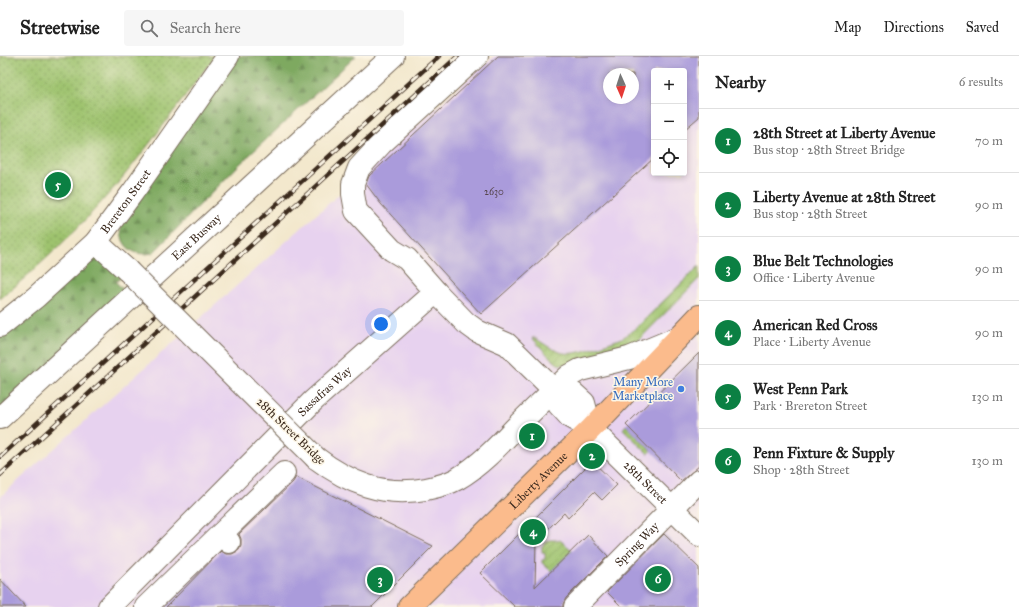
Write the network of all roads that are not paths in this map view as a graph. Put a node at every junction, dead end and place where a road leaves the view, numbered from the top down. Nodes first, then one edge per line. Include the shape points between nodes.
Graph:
1 (228, 56) edge
2 (393, 56) edge
3 (477, 56) edge
4 (96, 242) junction
5 (436, 292) junction
6 (699, 316) edge
7 (0, 326) edge
8 (678, 338) junction
9 (554, 390) junction
10 (0, 418) edge
11 (591, 428) junction
12 (284, 473) dead end
13 (699, 481) edge
14 (672, 508) junction
15 (699, 536) edge
16 (109, 607) edge
17 (146, 607) edge
18 (409, 607) edge
19 (575, 607) edge

1 - 4 street, Brereton Street
2 - 10 street, East Busway
3 - 5 street via 381,144 359,168 353,184 356,211 392,250 408,259
4 - 7 street, Brereton Street
4 - 9 street, 28th Street Bridge, bridge via 316,458 332,470 367,486 390,491 413,491 436,487 456,479 493,451
5 - 9 street via 466,323 477,331 507,344
5 - 16 street, Sassafras Way via 313,400
6 - 8 main road, Liberty Avenue
8 - 9 street, 28th Street Bridge via 629,358 580,370
8 - 11 main road, Liberty Avenue
9 - 11 street, 28th Street via 559,405 570,418
11 - 14 street, 28th Street
11 - 18 main road, Liberty Avenue
12 - 17 street via 225,538
13 - 14 street, Spring Way
14 - 15 street, 28th Street
14 - 19 street, Spring Way

